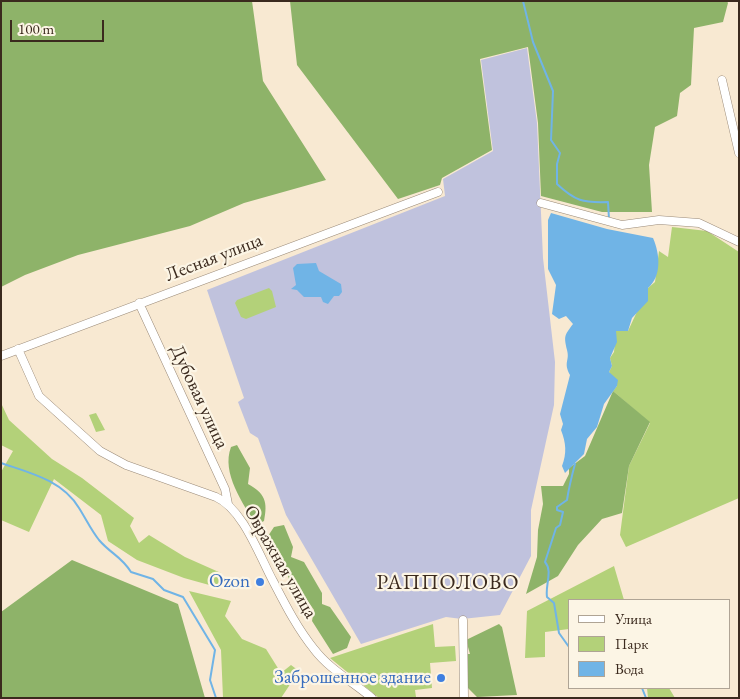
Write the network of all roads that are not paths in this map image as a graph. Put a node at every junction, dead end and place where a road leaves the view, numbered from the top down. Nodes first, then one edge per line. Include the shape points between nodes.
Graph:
1 (722, 80) dead end
2 (739, 153) edge
3 (438, 192) dead end
4 (541, 203) dead end
5 (739, 242) edge
6 (139, 303) junction
7 (18, 349) junction
8 (1, 356) edge
9 (228, 504) junction
10 (463, 620) dead end
11 (372, 698) edge
12 (464, 698) edge

1 - 2 street
3 - 6 street, Лесная улица
4 - 5 street via 622,225 659,220 699,223
6 - 7 street, Лесная улица
6 - 9 street, Дубовая улица via 225,490
7 - 8 street, Лесная улица
7 - 9 street, Овражная улица via 39,396 100,451 126,465
9 - 11 street, Овражная улица via 248,532 313,649
10 - 12 street

